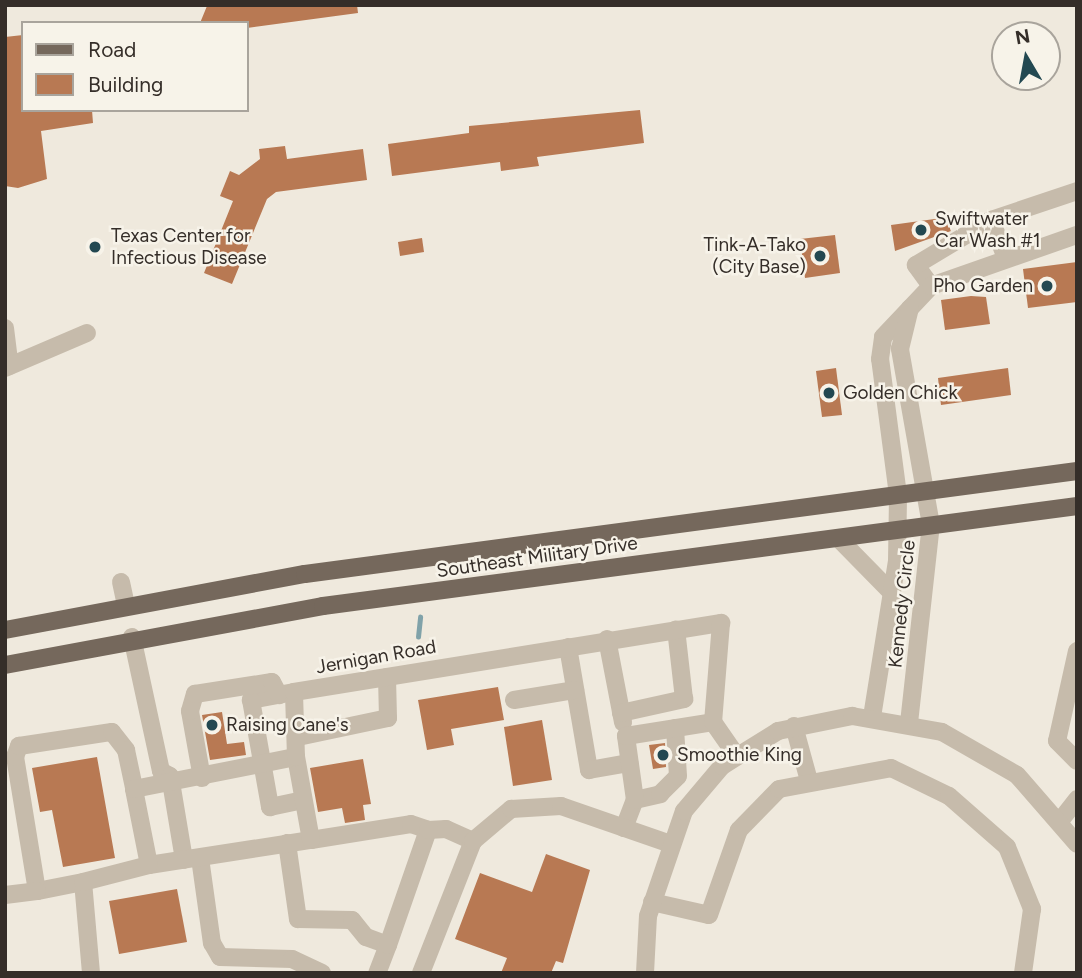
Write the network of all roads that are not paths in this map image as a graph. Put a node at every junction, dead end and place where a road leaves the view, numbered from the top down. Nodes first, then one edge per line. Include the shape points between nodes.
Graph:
1 (1077, 191) edge
2 (991, 220) junction
3 (1077, 234) edge
4 (1006, 258) junction
5 (931, 286) junction
6 (910, 308) junction
7 (5, 328) edge
8 (87, 333) dead end
9 (8, 367) edge
10 (1077, 471) edge
11 (926, 491) junction
12 (898, 495) junction
13 (1077, 506) edge
14 (931, 525) junction
15 (897, 531) junction
16 (838, 538) junction
17 (121, 582) dead end
18 (891, 592) junction
19 (126, 605) junction
20 (676, 629) junction
21 (5, 630) edge
22 (132, 637) junction
23 (607, 639) junction
24 (568, 647) junction
25 (1077, 652) edge
26 (5, 665) edge
27 (387, 677) junction
28 (575, 690) junction
29 (287, 694) junction
30 (513, 700) dead end
31 (621, 713) junction
32 (872, 718) junction
33 (713, 722) junction
34 (909, 723) junction
35 (794, 726) junction
36 (675, 728) junction
37 (626, 736) junction
38 (298, 737) junction
39 (736, 755) junction
40 (296, 757) junction
41 (1077, 761) edge
42 (262, 763) junction
43 (629, 763) junction
44 (202, 778) junction
45 (171, 780) junction
46 (809, 781) junction
47 (134, 789) junction
48 (1077, 799) edge
49 (303, 800) junction
50 (635, 800) junction
51 (1060, 821) junction
52 (624, 828) junction
53 (428, 830) junction
54 (311, 840) junction
55 (472, 841) junction
56 (1074, 841) edge
57 (287, 843) junction
58 (668, 843) junction
59 (1077, 856) edge
60 (192, 859) junction
61 (149, 865) junction
62 (83, 881) junction
63 (37, 891) junction
64 (5, 895) edge
65 (652, 902) junction
66 (388, 945) junction
67 (94, 971) edge
68 (322, 973) edge
69 (377, 973) edge
70 (421, 973) edge
71 (645, 973) edge
72 (1023, 973) edge

1 - 2 street
2 - 4 street
2 - 5 street via 916,265
3 - 4 street
4 - 5 street
5 - 6 street, Kennedy Circle
6 - 11 street, Kennedy Circle via 900,349 916,466
6 - 12 street, Kennedy Circle via 883,337 880,359
7 - 9 street
8 - 9 street
10 - 11 main road, Southeast Military Drive
11 - 12 main road, Southeast Military Drive
11 - 14 street, Kennedy Circle
12 - 15 street, Kennedy Circle
12 - 19 main road, Southeast Military Drive via 305,574
13 - 14 main road, Southeast Military Drive
14 - 15 main road, Southeast Military Drive
14 - 34 street, Kennedy Circle
15 - 16 main road, Southeast Military Drive
15 - 18 street, Kennedy Circle
16 - 18 street
16 - 22 main road, Southeast Military Drive
17 - 19 street
18 - 32 street, Kennedy Circle
19 - 21 main road, Southeast Military Drive
19 - 22 main road
20 - 23 street, Jernigan Road
20 - 31 street via 684,699
20 - 33 street, Jernigan Road via 721,623
22 - 26 main road, Southeast Military Drive
22 - 45 street via 161,771
23 - 24 street, Jernigan Road
23 - 31 street
24 - 27 street, Jernigan Road
24 - 28 street
25 - 41 street via 1056,741
27 - 29 street, Jernigan Road
27 - 38 street via 388,718
28 - 30 street
28 - 43 street via 589,770
29 - 38 street, Jernigan Road
29 - 42 street via 251,700
29 - 44 street via 272,682 195,694 190,711
31 - 37 street
32 - 34 street
32 - 35 street
33 - 36 street
33 - 39 street
34 - 51 street via 984,751 1033,789
35 - 39 street
35 - 46 street
36 - 37 street
36 - 50 street via 678,776 660,794
37 - 43 street
38 - 40 street, Jernigan Road
39 - 58 street via 684,811
40 - 42 street
40 - 49 street, Jernigan Road
42 - 44 street
42 - 49 street via 270,807
43 - 50 street
44 - 45 street
45 - 47 street
45 - 60 street
46 - 65 street via 779,789 739,830 709,915
46 - 72 street via 891,768 949,796 998,839 1032,909
47 - 61 street
47 - 63 street via 126,750 112,732 19,746 15,757
48 - 51 street
49 - 54 street, Jernigan Road
50 - 52 street
51 - 56 street
52 - 55 street via 561,806 528,804 496,817
52 - 58 street
53 - 54 street via 411,824
53 - 55 street via 446,829
53 - 66 street
54 - 57 street
55 - 70 street
56 - 59 street
57 - 60 street
57 - 66 street via 298,919 344,917 366,937
58 - 65 street
60 - 61 street
60 - 68 street via 212,943 220,957 292,959
61 - 62 street
62 - 63 street
62 - 67 street
63 - 64 street
65 - 71 street
66 - 69 street

